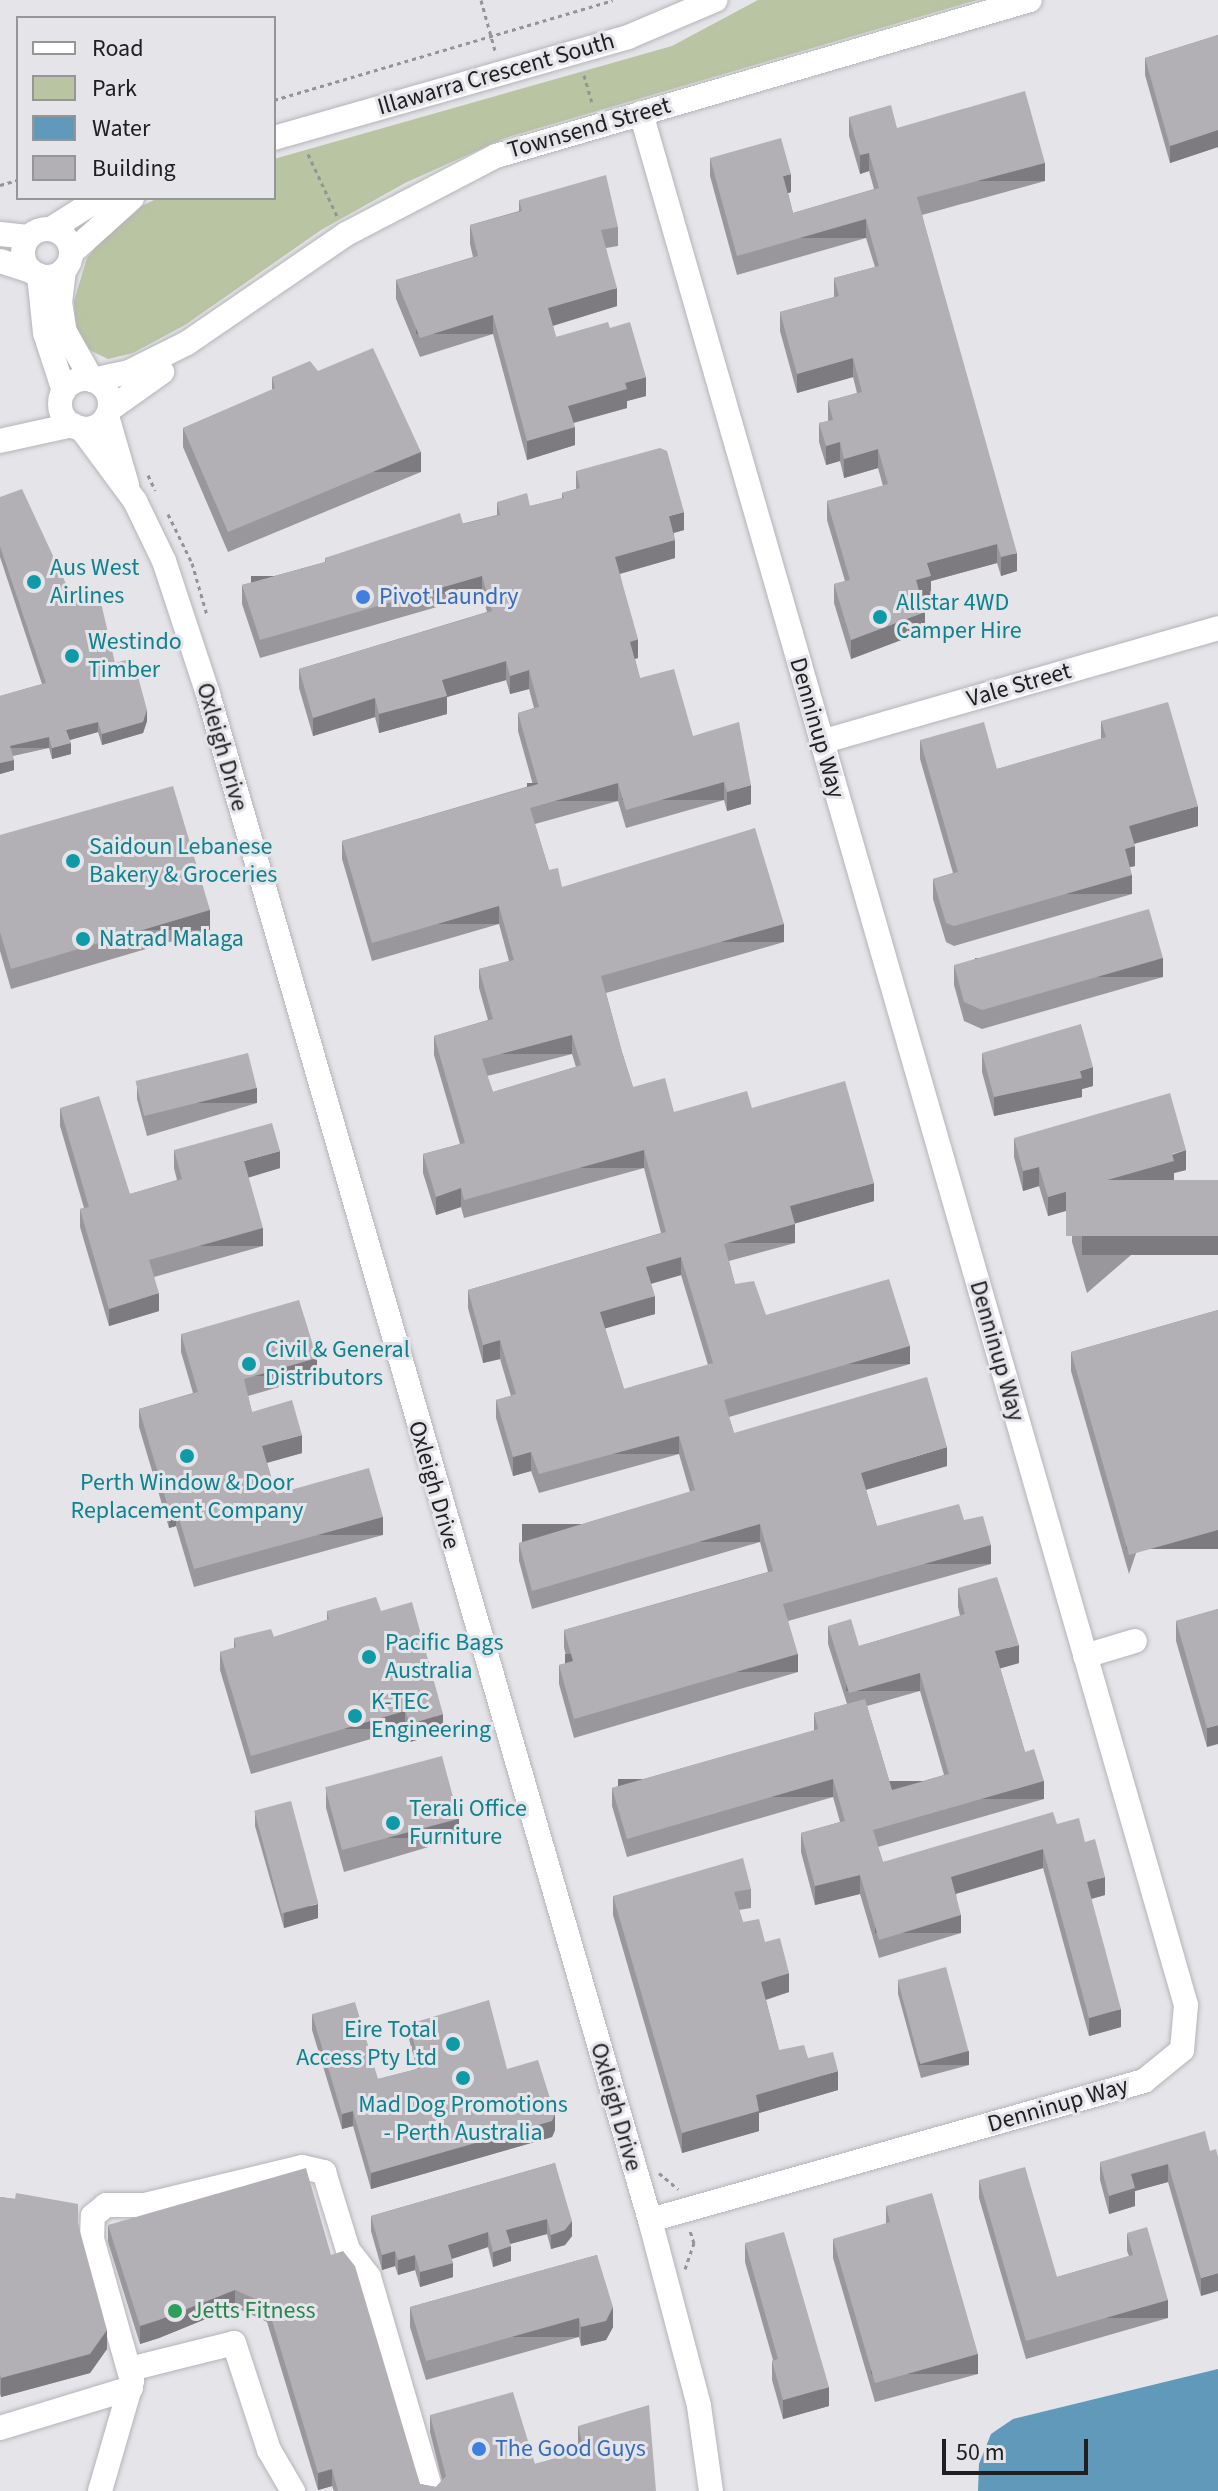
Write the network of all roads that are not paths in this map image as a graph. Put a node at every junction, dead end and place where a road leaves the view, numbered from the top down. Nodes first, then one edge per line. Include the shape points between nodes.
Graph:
1 (715, 0) edge
2 (1030, 0) edge
3 (641, 113) junction
4 (276, 137) edge
5 (97, 200) edge
6 (130, 200) edge
7 (40, 233) junction
8 (0, 234) edge
9 (0, 261) edge
10 (68, 261) junction
11 (35, 273) junction
12 (187, 343) junction
13 (92, 380) junction
14 (63, 394) junction
15 (108, 412) junction
16 (77, 427) junction
17 (4, 440) edge
18 (128, 488) junction
19 (1218, 628) edge
20 (821, 742) junction
21 (1135, 1641) dead end
22 (1085, 1656) junction
23 (650, 2220) junction
24 (130, 2378) junction
25 (0, 2428) edge
26 (100, 2491) edge
27 (293, 2491) edge
28 (431, 2491) edge
29 (711, 2491) edge

1 - 4 street, Illawarra Crescent South via 628,37
2 - 3 street, Townsend Street
3 - 12 street, Townsend Street via 496,156 346,234
3 - 20 street, Denninup Way
5 - 7 street
6 - 10 street
7 - 8 street
7 - 10 street via 64,235
7 - 11 street via 24,258
9 - 11 street
10 - 11 street
10 - 13 street via 60,302 65,332
11 - 14 street
12 - 13 street, Townsend Street via 129,372
12 - 15 street, Townsend Street via 166,370
13 - 14 street via 76,381
13 - 15 street via 108,394
14 - 16 street via 62,413
14 - 17 street via 57,405
15 - 16 street via 96,426
15 - 18 street, Oxleigh Drive
16 - 17 street
16 - 18 street, Oxleigh Drive
18 - 23 street, Oxleigh Drive via 164,561 208,694
19 - 20 street, Vale Street
20 - 22 street, Denninup Way
21 - 22 street
22 - 23 street, Denninup Way via 1186,2005 1182,2050 1144,2081
23 - 29 street, Oxleigh Drive via 699,2406
24 - 25 street
24 - 26 street
24 - 27 street via 234,2343 269,2450
24 - 28 street via 92,2239 96,2211 314,2167 329,2181 351,2257 369,2277

